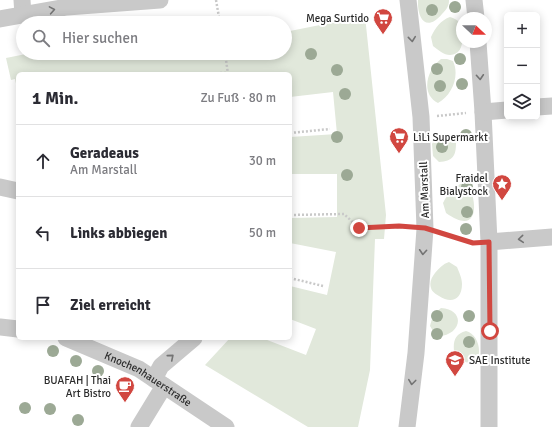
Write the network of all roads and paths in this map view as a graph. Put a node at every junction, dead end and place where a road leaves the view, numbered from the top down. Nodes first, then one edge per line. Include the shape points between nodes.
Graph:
1 (160, 0) edge
2 (216, 0) edge
3 (408, 0) edge
4 (474, 0) edge
5 (22, 7) edge
6 (475, 12) edge
7 (219, 16) edge
8 (0, 19) edge
9 (478, 48) edge
10 (226, 60) edge
11 (228, 72) edge
12 (552, 106) edge
13 (540, 107) edge
14 (504, 110) edge
15 (483, 112) junction
16 (421, 117) junction
17 (330, 129) dead end
18 (292, 133) edge
19 (0, 187) edge
20 (16, 191) edge
21 (292, 215) edge
22 (425, 228) junction
23 (552, 237) edge
24 (489, 242) junction
25 (292, 278) edge
26 (323, 286) dead end
27 (0, 327) edge
28 (16, 329) edge
29 (71, 340) edge
30 (192, 340) edge
31 (159, 382) junction
32 (140, 427) edge
33 (226, 427) edge
34 (407, 427) edge
35 (489, 427) edge

5 -> 1 street via 67,7
2 - 7 path
3 -> 16 street, Am Marstall
4 - 6 street
5 - 8 street
9 -> 15 street
10 - 11 path
12 - 13 street
14 - 15 street
15 - 16 path
15 - 24 street
16 - 22 street, Am Marstall
17 - 18 path
19 - 20 street
21 - 22 path via 344,214 359,228
22 - 24 path via 473,243
22 -> 34 street, Am Marstall via 416,353
23 -> 24 street
24 - 35 street
25 - 26 path
27 - 28 street
29 - 31 street, Knochenhauerstraße via 139,369
31 -> 30 street via 162,366
31 - 32 street
31 - 33 street, Knochenhauerstraße

